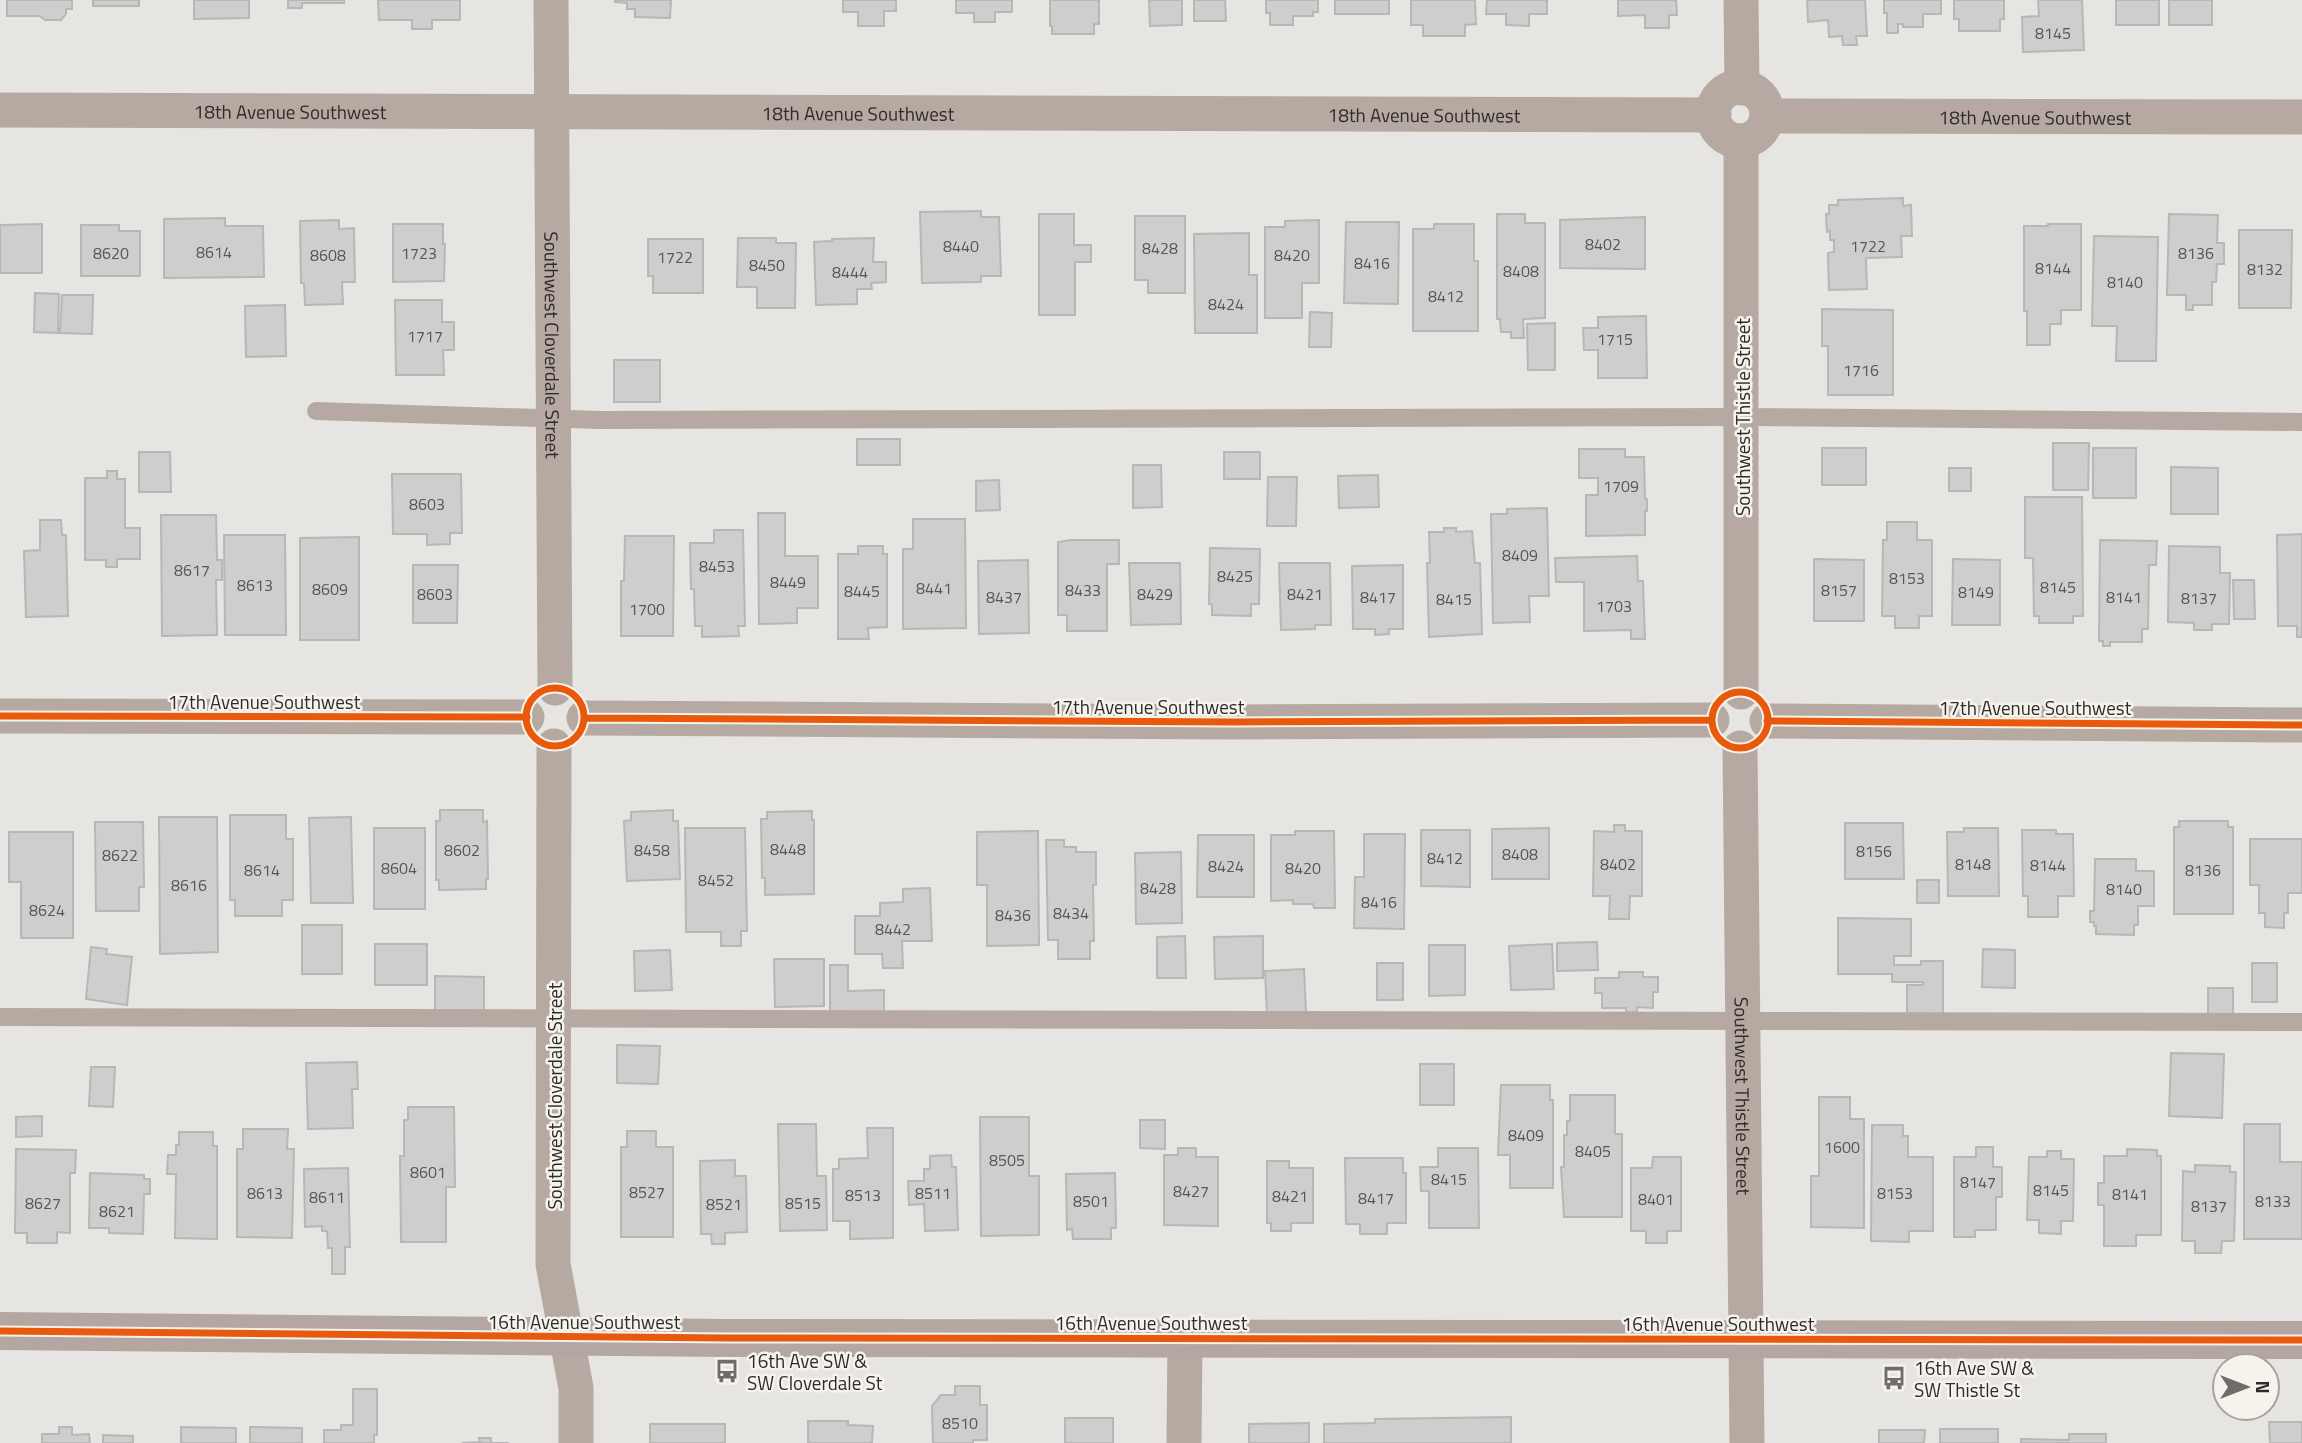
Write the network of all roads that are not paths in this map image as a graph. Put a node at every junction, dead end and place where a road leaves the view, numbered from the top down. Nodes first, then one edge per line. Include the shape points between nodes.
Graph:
1 (551, 0) edge
2 (1741, 0) edge
3 (1742, 88) junction
4 (0, 110) edge
5 (551, 112) junction
6 (1714, 115) junction
7 (1767, 116) junction
8 (2302, 117) edge
9 (1741, 141) junction
10 (316, 411) dead end
11 (1742, 417) junction
12 (554, 419) junction
13 (2302, 422) edge
14 (555, 688) junction
15 (1741, 692) junction
16 (0, 716) edge
17 (527, 717) junction
18 (584, 718) junction
19 (1712, 720) junction
20 (1768, 721) junction
21 (2302, 725) edge
22 (554, 746) junction
23 (1740, 748) junction
24 (0, 1017) edge
25 (554, 1020) junction
26 (1742, 1020) junction
27 (2302, 1022) edge
28 (0, 1331) edge
29 (568, 1336) junction
30 (1185, 1338) junction
31 (1744, 1340) junction
32 (2302, 1340) edge
33 (576, 1443) edge
34 (1184, 1443) edge
35 (1747, 1443) edge

1 - 5 street, Southwest Cloverdale Street
2 - 3 street
3 - 6 street via 1721,95
3 - 7 street via 1759,95
4 - 5 street, 18th Avenue Southwest
5 - 6 street, 18th Avenue Southwest
5 - 12 street, Southwest Cloverdale Street
6 - 9 street via 1722,134
7 - 8 street, 18th Avenue Southwest
7 - 9 street via 1756,137
9 - 11 street, Southwest Thistle Street
10 - 12 lane
11 - 12 lane
11 - 13 lane
11 - 15 street, Southwest Thistle Street
12 - 14 street, Southwest Cloverdale Street
14 - 17 street via 534,697
14 - 18 street via 575,696
15 - 19 street via 1721,699
15 - 20 street via 1761,701
16 - 17 street, 17th Avenue Southwest
17 - 22 street via 536,739
18 - 19 street, 17th Avenue Southwest
18 - 22 street via 573,740
19 - 23 street via 1720,740
20 - 21 street, 17th Avenue Southwest
20 - 23 street via 1763,737
22 - 25 street, Southwest Cloverdale Street
23 - 26 street, Southwest Thistle Street
24 - 25 lane
25 - 26 lane
25 - 29 street, Southwest Cloverdale Street via 553,1264
26 - 27 lane
26 - 31 street, Southwest Thistle Street
28 - 29 street, 16th Avenue Southwest
29 - 30 street, 16th Avenue Southwest
29 - 33 street, Southwest Cloverdale Street via 576,1388
30 - 31 street, 16th Avenue Southwest
30 - 34 street
31 - 32 street, 16th Avenue Southwest
31 - 35 street, Southwest Thistle Street

